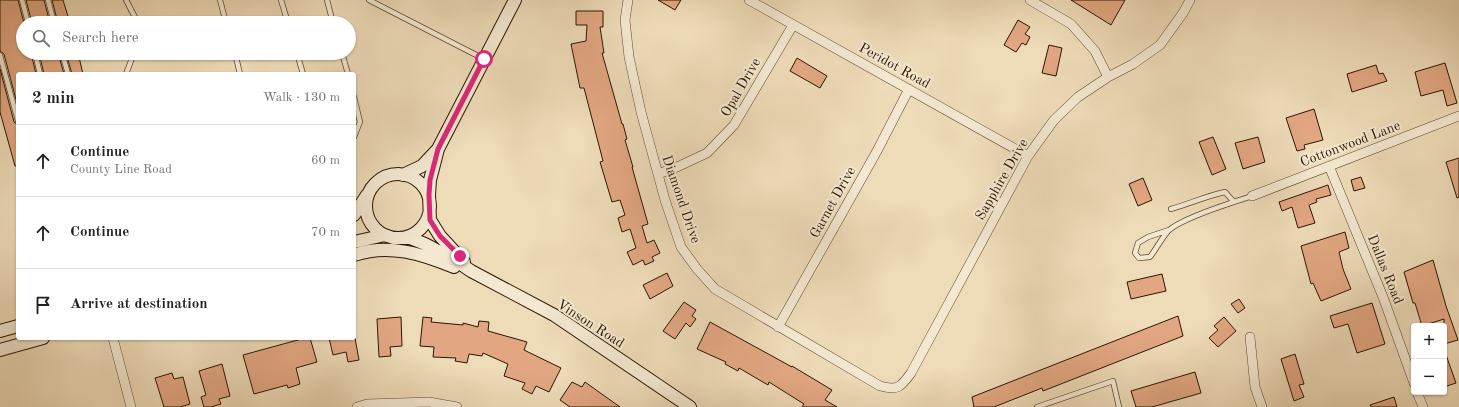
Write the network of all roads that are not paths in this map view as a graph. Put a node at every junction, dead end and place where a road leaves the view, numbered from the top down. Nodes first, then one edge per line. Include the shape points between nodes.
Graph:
1 (22, 0) edge
2 (48, 0) edge
3 (126, 0) edge
4 (220, 0) edge
5 (281, 0) edge
6 (327, 0) edge
7 (369, 0) edge
8 (516, 0) edge
9 (628, 0) edge
10 (749, 0) edge
11 (1030, 0) edge
12 (1190, 0) edge
13 (26, 16) edge
14 (52, 16) edge
15 (134, 16) edge
16 (224, 16) edge
17 (286, 16) edge
18 (331, 16) edge
19 (794, 25) junction
20 (0, 55) edge
21 (484, 59) junction
22 (37, 60) edge
23 (64, 60) edge
24 (131, 60) edge
25 (237, 60) edge
26 (299, 60) edge
27 (344, 60) edge
28 (40, 72) edge
29 (67, 72) edge
30 (127, 72) edge
31 (240, 72) edge
32 (302, 72) edge
33 (347, 72) edge
34 (1108, 78) junction
35 (909, 89) junction
36 (356, 105) edge
37 (16, 113) edge
38 (1459, 116) edge
39 (356, 132) edge
40 (438, 149) junction
41 (1028, 156) junction
42 (1329, 166) junction
43 (658, 174) junction
44 (404, 175) junction
45 (370, 191) junction
46 (429, 195) junction
47 (1252, 196) joint
48 (1234, 202) junction
49 (1171, 209) dead end
50 (356, 212) edge
51 (429, 215) junction
52 (1169, 230) junction
53 (385, 236) junction
54 (402, 238) junction
55 (356, 242) edge
56 (356, 254) edge
57 (471, 271) junction
58 (16, 327) edge
59 (778, 327) junction
60 (0, 331) edge
61 (1250, 337) dead end
62 (37, 340) edge
63 (114, 340) edge
64 (0, 350) edge
65 (911, 373) joint
66 (1411, 375) edge
67 (1418, 395) edge
68 (131, 407) edge
69 (357, 407) edge
70 (457, 407) edge
71 (690, 407) edge
72 (1036, 407) edge
73 (1119, 407) edge
74 (1262, 407) edge
75 (1423, 407) edge

1 - 13 lane
2 - 14 lane
3 - 15 lane
4 - 16 lane
5 - 17 lane
6 - 18 lane
7 - 21 lane
8 - 21 main road
9 - 43 street, Diamond Drive via 625,20 629,58
10 - 19 street, Peridot Road
11 - 34 street via 1070,24 1094,52
12 - 34 street, Sapphire Drive via 1160,45 1134,64
19 - 35 street, Peridot Road
19 - 43 street, Opal Drive via 734,125 707,153
20 - 37 lane
21 - 40 main road
22 - 28 lane
23 - 29 lane
24 - 30 lane
25 - 31 lane
26 - 32 lane
27 - 33 lane
34 - 41 street, Sapphire Drive via 1078,97 1054,120
35 - 41 street, Peridot Road
35 - 59 street, Garnet Drive
36 - 39 lane via 360,122
38 - 42 street, Cottonwood Lane
40 - 44 main road via 422,166
40 - 46 main road
41 - 65 street, Sapphire Drive
42 - 47 street, Cottonwood Lane
42 - 66 street, Dallas Road via 1383,297
43 - 59 street, Diamond Drive via 680,247 697,269 714,290
44 - 45 main road via 394,174 381,179
44 - 46 main road via 419,182
45 - 50 main road
45 - 53 main road via 366,202 368,215 374,227
46 - 51 main road
47 - 48 lane
48 - 49 lane via 1225,192
48 - 52 lane
51 - 54 main road via 419,231
51 - 57 main road via 440,236
52 - 52 lane via 1150,256 1139,258 1135,253 1138,243
53 - 54 main road
53 - 55 main road
54 - 57 main road via 422,242
56 - 57 main road via 385,250 409,252
57 - 71 main road, Vinson Road via 554,315
58 - 60 main road
59 - 65 street, Diamond Drive via 880,386 892,389 902,386
61 - 74 street via 1255,387
62 - 64 main road
63 - 68 street
67 - 75 street
69 - 70 street via 368,404 429,402
72 - 73 lane via 1113,381

